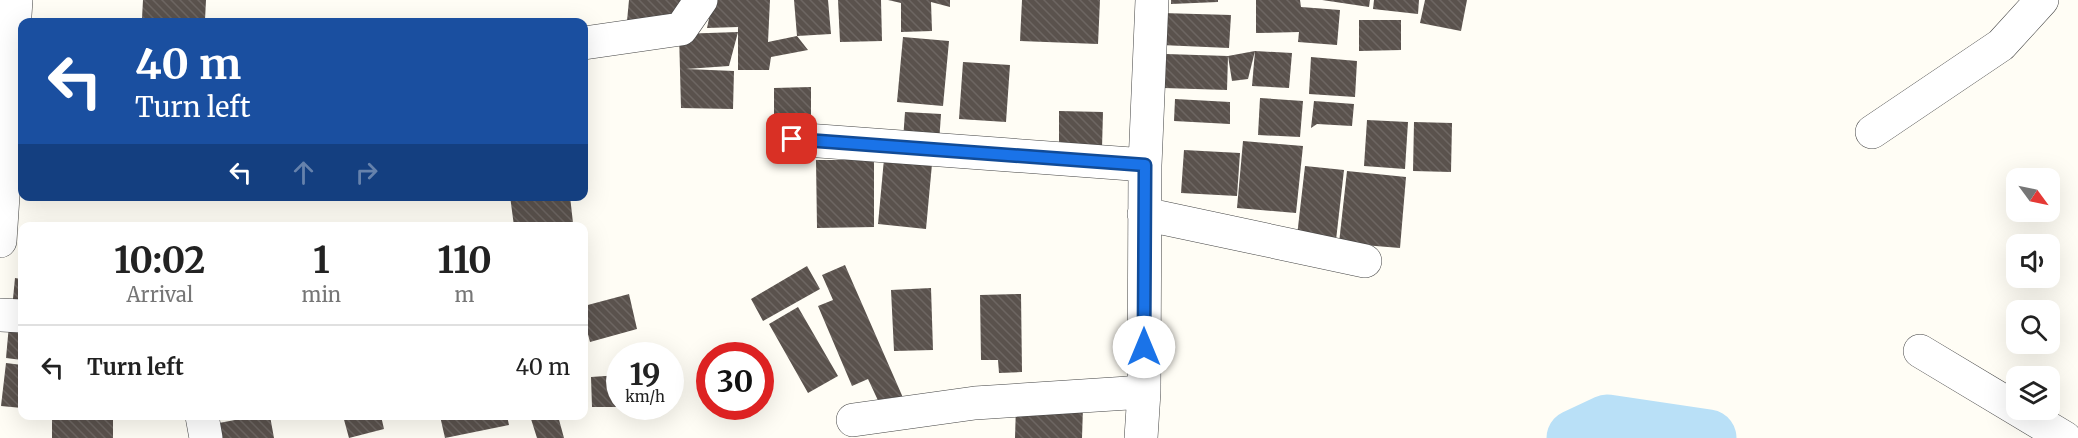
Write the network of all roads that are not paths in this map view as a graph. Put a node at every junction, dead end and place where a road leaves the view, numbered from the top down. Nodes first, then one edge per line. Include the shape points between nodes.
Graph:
1 (16, 0) edge
2 (701, 0) edge
3 (1152, 0) edge
4 (2042, 0) edge
5 (588, 42) edge
6 (1872, 132) dead end
7 (792, 139) dead end
8 (1145, 165) junction
9 (1144, 214) junction
10 (0, 241) edge
11 (1365, 261) dead end
12 (0, 315) edge
13 (18, 316) edge
14 (1920, 351) dead end
15 (1144, 392) junction
16 (203, 420) edge
17 (853, 420) dead end
18 (206, 438) edge
19 (1141, 438) edge
20 (2065, 438) edge

1 - 10 street
2 - 5 street via 681,28
3 - 8 street
4 - 6 street via 2001,45
7 - 8 street
8 - 9 street
9 - 11 street
9 - 15 street
12 - 13 street
14 - 20 street
15 - 17 street via 975,403
15 - 19 street
16 - 18 street

